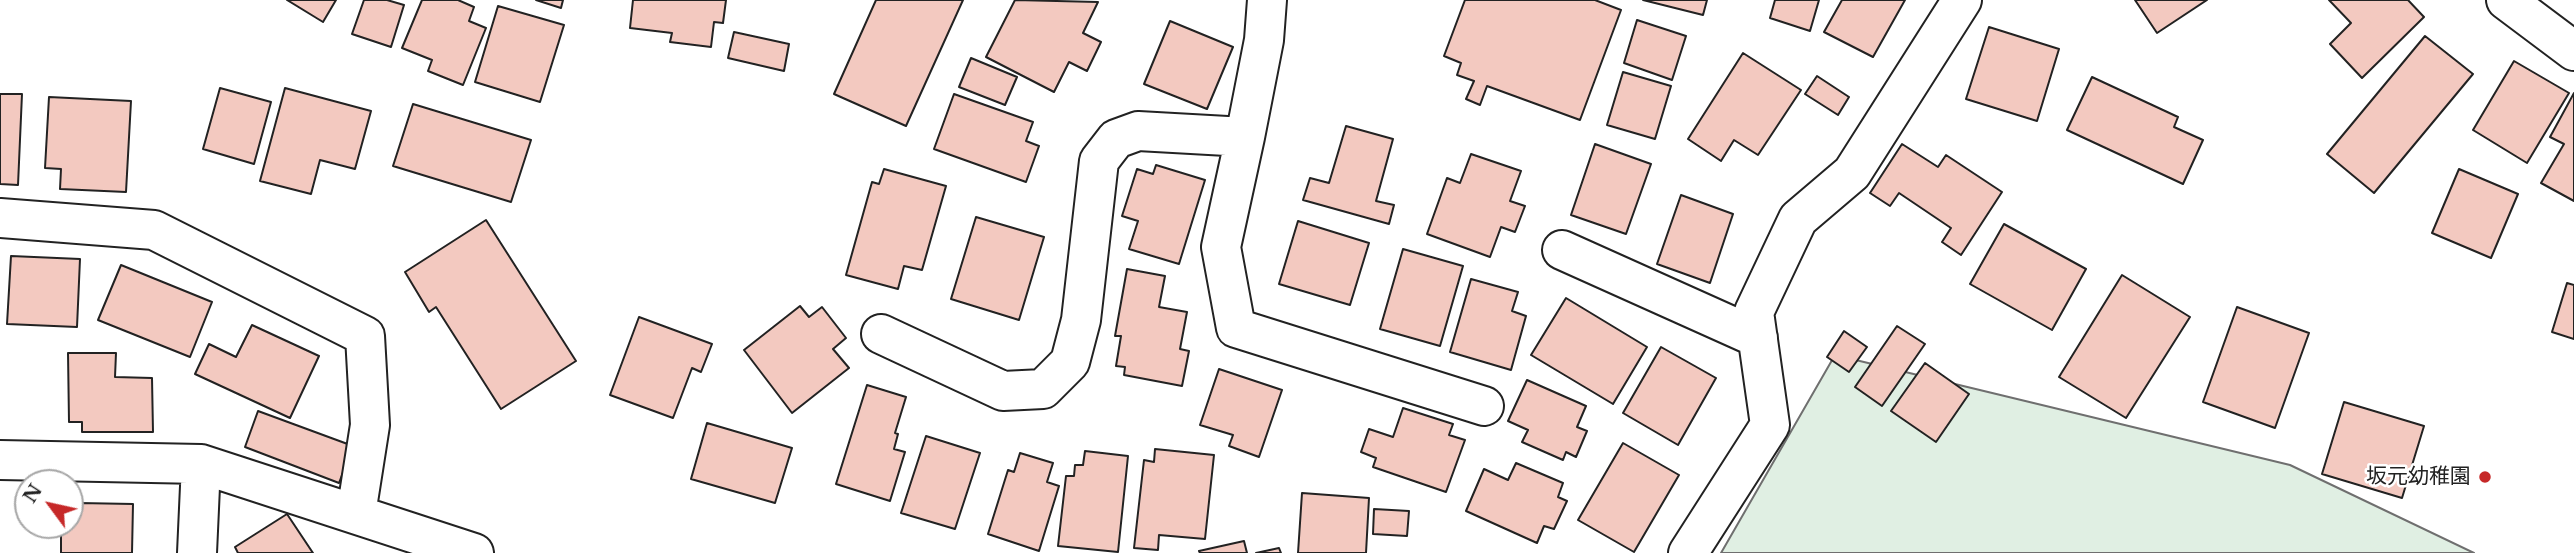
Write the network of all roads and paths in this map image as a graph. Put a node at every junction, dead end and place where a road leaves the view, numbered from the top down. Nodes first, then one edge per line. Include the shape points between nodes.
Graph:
1 (1267, 0) edge
2 (1962, 0) edge
3 (2506, 0) edge
4 (2574, 51) edge
5 (1245, 137) junction
6 (0, 218) edge
7 (1562, 250) dead end
8 (881, 334) dead end
9 (1758, 338) junction
10 (1484, 406) dead end
11 (0, 460) edge
12 (201, 464) junction
13 (356, 514) junction
14 (197, 553) edge
15 (474, 553) edge
16 (1688, 553) edge

1 - 5 street
2 - 9 street via 1852,173 1798,219 1754,312
3 - 4 street
5 - 8 street via 1138,131 1116,139 1099,160 1081,320 1070,362 1043,388 1003,391
5 - 10 street via 1221,247 1237,328
6 - 13 street via 154,230 365,336 370,425
7 - 9 street
9 - 16 street via 1770,425
11 - 12 street
12 - 13 street
12 - 14 street
13 - 15 street

